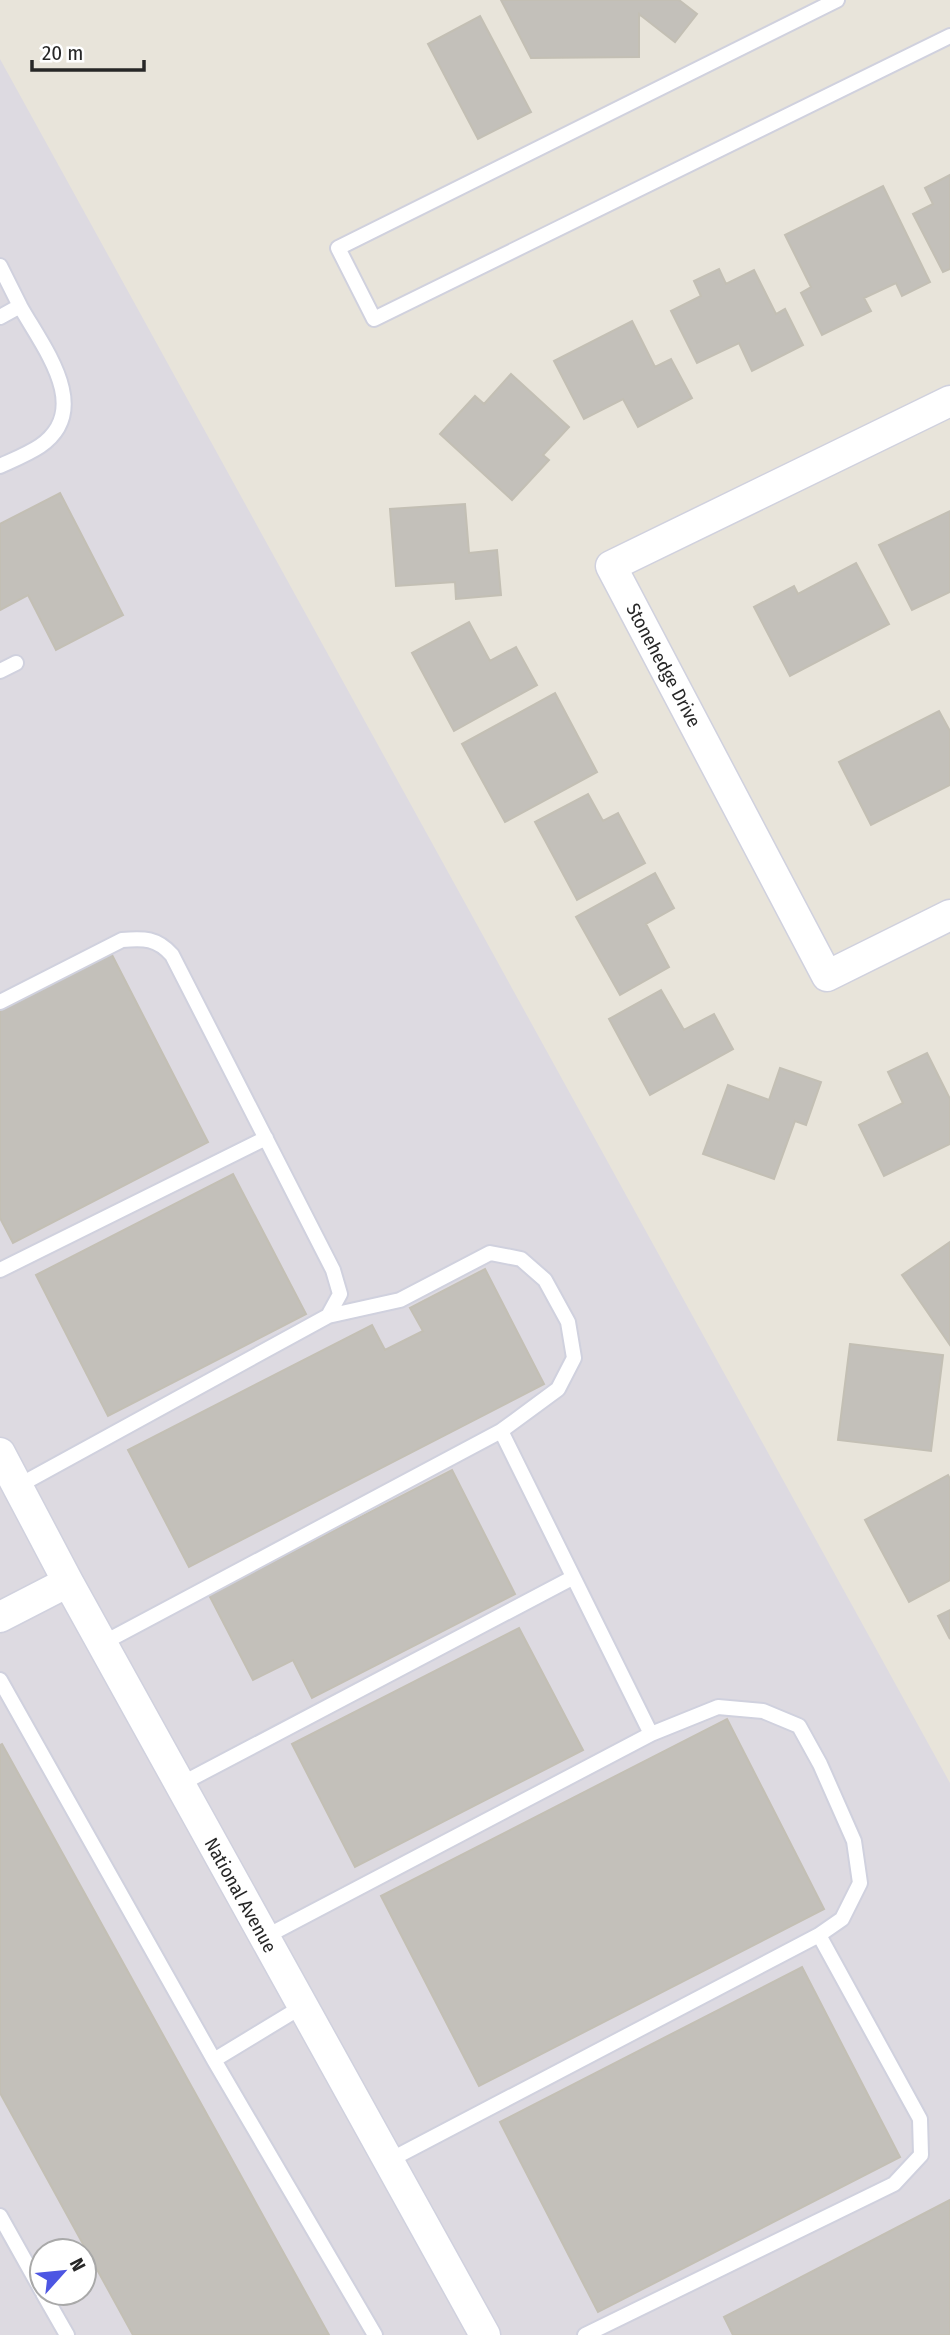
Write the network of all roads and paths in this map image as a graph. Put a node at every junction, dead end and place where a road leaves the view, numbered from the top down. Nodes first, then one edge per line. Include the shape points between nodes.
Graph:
1 (836, 0) edge
2 (950, 36) edge
3 (0, 266) edge
4 (20, 306) junction
5 (0, 317) edge
6 (950, 401) edge
7 (0, 466) edge
8 (16, 663) dead end
9 (0, 671) edge
10 (950, 915) edge
11 (0, 1002) edge
12 (266, 1138) junction
13 (0, 1269) edge
14 (328, 1316) junction
15 (501, 1431) junction
16 (0, 1453) edge
17 (18, 1486) junction
18 (572, 1578) junction
19 (68, 1582) junction
20 (0, 1617) edge
21 (103, 1643) junction
22 (0, 1681) edge
23 (651, 1734) junction
24 (181, 1784) junction
25 (819, 1935) junction
26 (265, 1937) junction
27 (303, 2007) junction
28 (214, 2060) junction
29 (388, 2161) junction
30 (0, 2216) edge
31 (28, 2265) edge
32 (51, 2307) edge
33 (67, 2335) edge
34 (375, 2335) edge
35 (485, 2335) edge
36 (585, 2335) edge

1 - 2 lane via 338,248 374,320
3 - 4 lane
4 - 5 lane
4 - 7 lane via 61,380 65,406 57,429 41,446
6 - 10 street, Stonehedge Drive via 611,566 827,976
8 - 9 lane
11 - 12 lane via 122,940 144,938 162,944 172,955
12 - 13 lane
12 - 14 lane via 334,1270 340,1294
14 - 15 lane via 400,1300 490,1253 521,1259 545,1280 568,1322 574,1358 558,1389
14 - 17 lane
15 - 18 lane
15 - 21 lane
16 - 17 street, National Avenue
17 - 19 street, National Avenue
18 - 23 lane
18 - 24 lane
19 - 20 street
19 - 21 street, National Avenue
21 - 24 street, National Avenue
22 - 28 lane
23 - 25 lane via 718,1707 763,1711 799,1726 854,1841 860,1883 842,1919
23 - 26 lane
24 - 26 street, National Avenue
25 - 29 lane
25 - 36 lane via 920,2119 922,2155 894,2184
26 - 27 street, National Avenue
27 - 28 lane
27 - 29 street, National Avenue
28 - 34 lane
29 - 35 street, National Avenue
30 - 31 lane
32 - 33 lane

